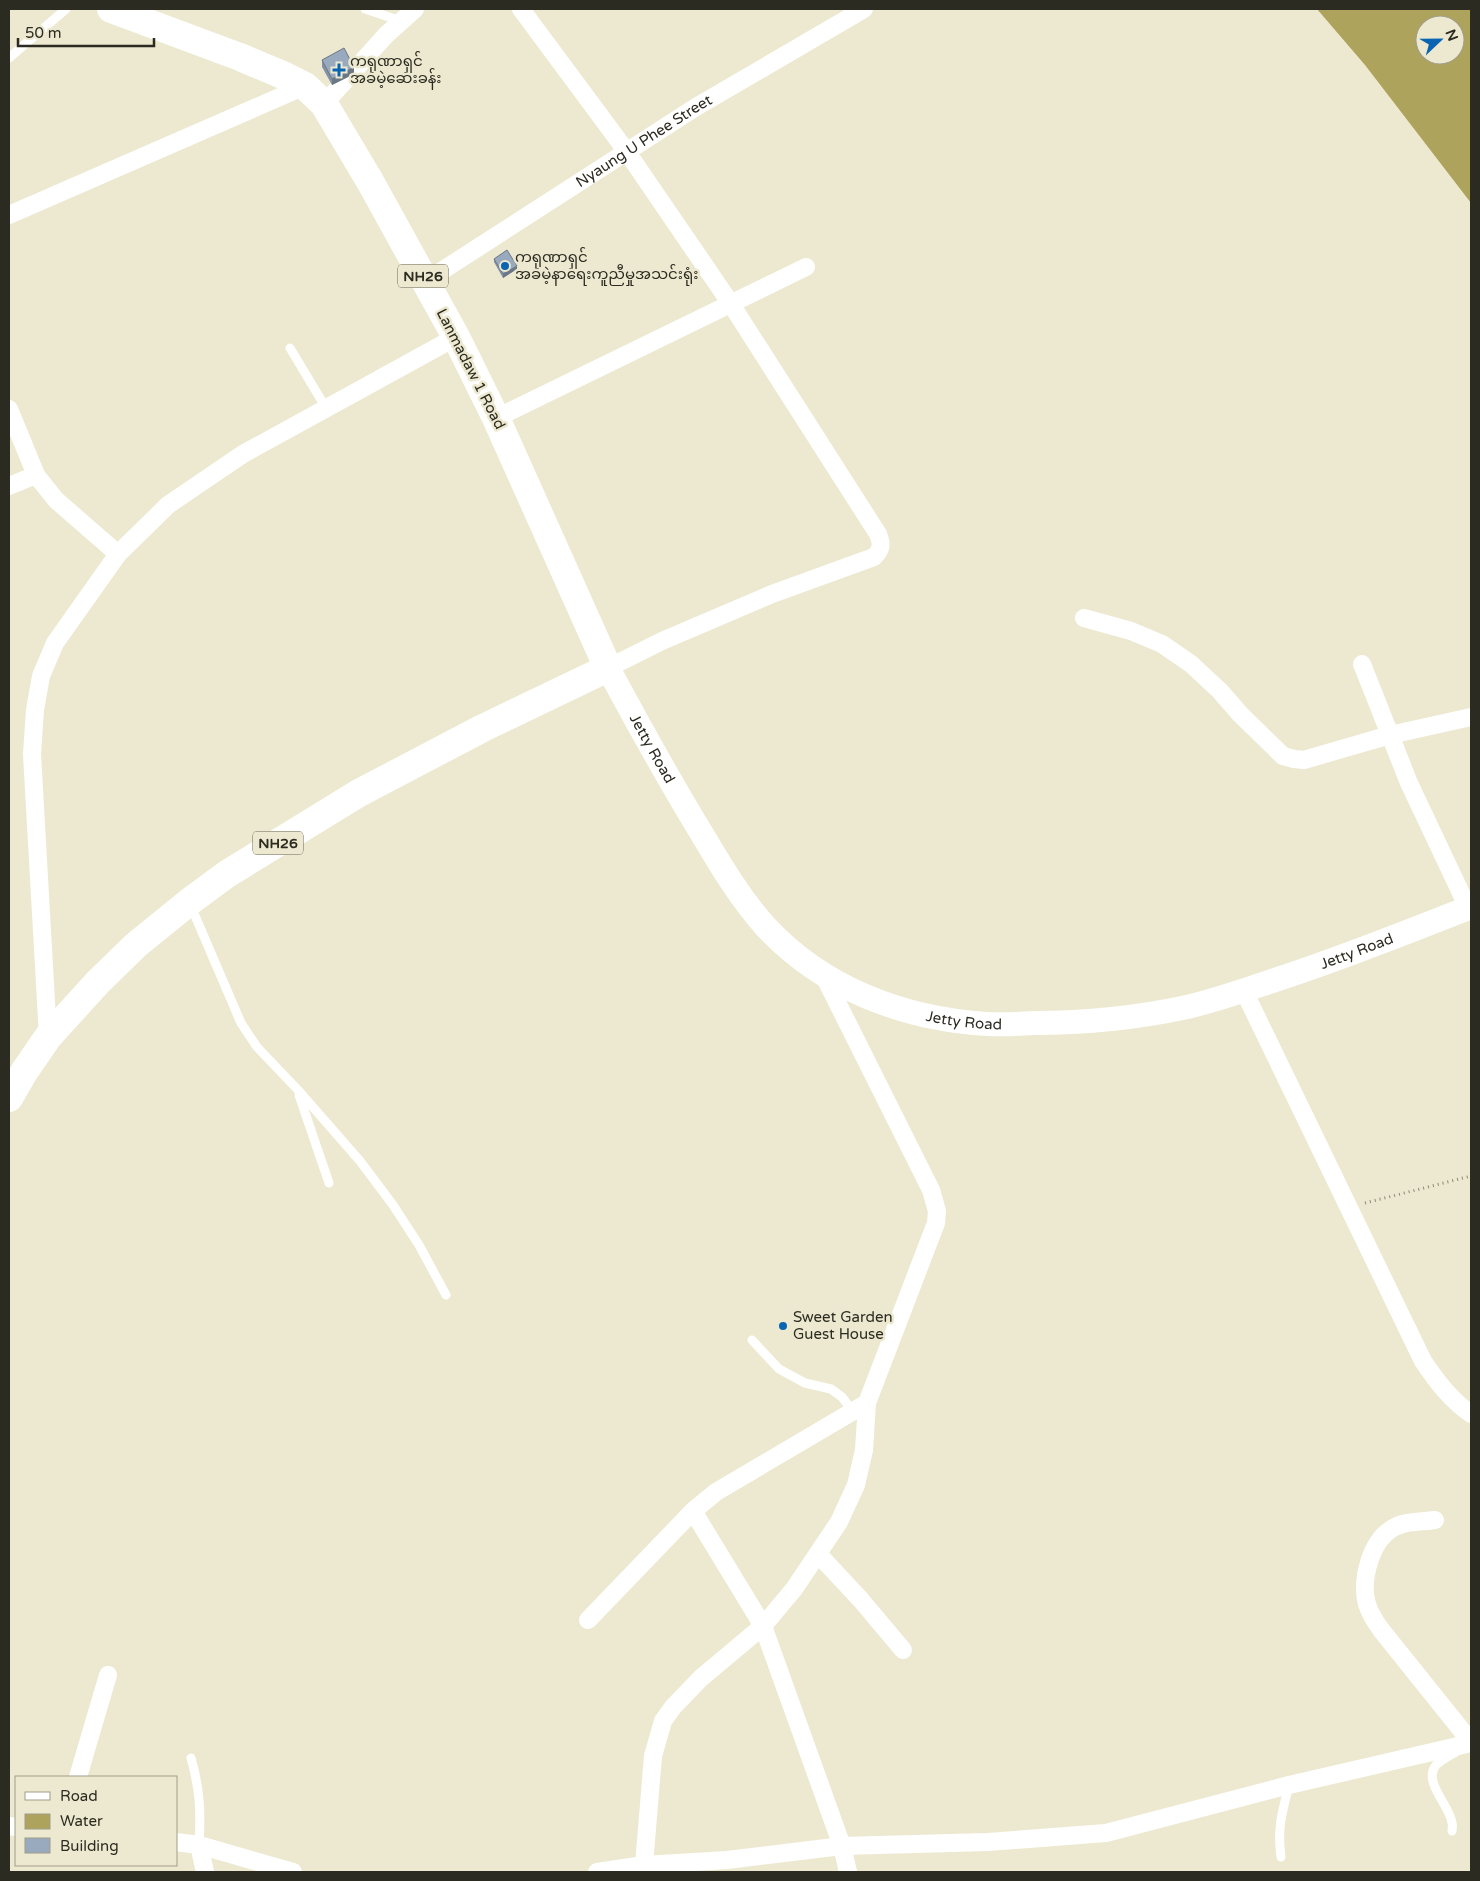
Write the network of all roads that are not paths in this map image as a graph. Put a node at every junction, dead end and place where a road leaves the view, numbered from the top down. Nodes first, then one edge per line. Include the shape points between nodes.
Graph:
1 (66, 9) edge
2 (111, 9) edge
3 (365, 9) edge
4 (415, 9) edge
5 (521, 9) edge
6 (864, 9) edge
7 (401, 21) junction
8 (9, 58) edge
9 (315, 95) junction
10 (627, 152) junction
11 (9, 215) edge
12 (806, 268) dead end
13 (426, 281) junction
14 (731, 304) junction
15 (456, 337) junction
16 (290, 348) dead end
17 (326, 408) junction
18 (9, 409) edge
19 (496, 418) junction
20 (36, 475) junction
21 (9, 486) edge
22 (118, 554) junction
23 (1084, 618) dead end
24 (1362, 664) dead end
25 (608, 668) junction
26 (1471, 717) edge
27 (1390, 735) junction
28 (189, 902) junction
29 (1470, 907) edge
30 (824, 976) junction
31 (1244, 991) junction
32 (48, 1037) junction
33 (298, 1090) junction
34 (9, 1098) edge
35 (328, 1183) dead end
36 (446, 1295) dead end
37 (752, 1340) dead end
38 (860, 1408) junction
39 (1471, 1414) edge
40 (692, 1510) junction
41 (1435, 1520) dead end
42 (819, 1555) junction
43 (588, 1620) dead end
44 (763, 1626) junction
45 (903, 1650) dead end
46 (108, 1675) dead end
47 (1471, 1743) edge
48 (191, 1758) dead end
49 (78, 1776) edge
50 (1289, 1785) junction
51 (1452, 1831) dead end
52 (178, 1842) edge
53 (199, 1845) junction
54 (842, 1846) junction
55 (1281, 1857) dead end
56 (644, 1865) junction
57 (205, 1872) edge
58 (293, 1872) edge
59 (597, 1872) edge
60 (848, 1872) edge

1 - 8 lane
2 - 9 highway via 240,57
3 - 7 lane
4 - 7 street
5 - 10 street
6 - 10 street, Nyaung U Phee Street via 696,107
7 - 9 street
9 - 11 street
9 - 13 highway, Lanmadaw 1 Road / NH26
10 - 13 street, Nyaung U Phee Street
10 - 14 street
12 - 14 street
13 - 15 highway, Lanmadaw 1 Road / NH26
14 - 19 street
14 - 25 street via 878,534 882,542 880,551 874,558 772,594
15 - 17 street
15 - 19 highway, Lanmadaw 1 Road / NH26
16 - 17 lane
17 - 22 street via 196,484 168,505
18 - 20 street
19 - 25 highway, Lanmadaw 1 Road / NH26
20 - 21 street
20 - 22 street via 56,500
22 - 32 street via 55,643 41,676 35,710 32,754
23 - 27 street via 1131,631 1162,644 1191,664 1283,756 1304,760
24 - 27 street
25 - 28 highway, NH26 via 359,793 227,874
25 - 30 street, Jetty Road via 658,761 735,888 765,926
26 - 27 street
27 - 29 street via 1409,783
28 - 32 highway, NH26 via 136,945
28 - 33 lane via 240,1023 257,1047
29 - 31 street, Jetty Road
30 - 31 street, Jetty Road via 870,1000 926,1016 986,1024 1098,1022 1188,1007
30 - 38 street via 931,1190 937,1211 936,1222
31 - 39 street via 1423,1361 1444,1390
32 - 34 highway, NH26
33 - 35 lane
33 - 36 lane via 360,1161 393,1205
37 - 38 lane via 779,1369 805,1383 831,1389
38 - 40 street via 716,1492
38 - 42 street via 864,1450 856,1485
40 - 43 street
40 - 44 street
41 - 47 street via 1396,1526 1384,1535 1370,1558 1367,1603 1382,1631
42 - 44 street
42 - 45 street
44 - 54 street
44 - 56 street via 701,1678 663,1721 653,1756
46 - 49 street
47 - 50 street
47 - 51 lane via 1443,1760 1433,1772 1436,1790 1450,1816
48 - 53 lane via 199,1786
50 - 54 street via 1106,1833 988,1842
50 - 55 lane via 1279,1824
52 - 53 street
53 - 57 street
53 - 58 street
54 - 56 street via 727,1860
54 - 60 street
56 - 59 street

